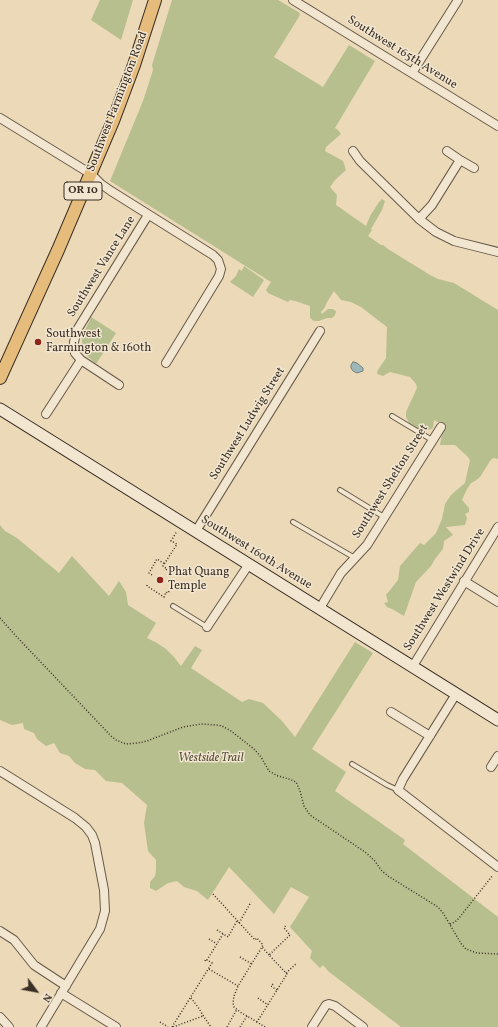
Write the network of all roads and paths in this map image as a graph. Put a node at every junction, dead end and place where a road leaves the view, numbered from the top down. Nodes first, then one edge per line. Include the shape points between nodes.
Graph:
1 (155, 0) edge
2 (293, 0) edge
3 (458, 0) edge
4 (412, 73) junction
5 (0, 118) edge
6 (498, 126) edge
7 (353, 151) dead end
8 (447, 151) dead end
9 (460, 160) junction
10 (474, 168) dead end
11 (91, 174) junction
12 (148, 215) junction
13 (419, 219) junction
14 (498, 252) edge
15 (320, 331) dead end
16 (81, 360) junction
17 (166, 363) dead end
18 (0, 378) edge
19 (119, 385) dead end
20 (0, 409) edge
21 (46, 414) dead end
22 (392, 416) dead end
23 (441, 427) dead end
24 (432, 440) junction
25 (340, 490) dead end
26 (384, 517) junction
27 (183, 522) junction
28 (293, 522) dead end
29 (498, 527) edge
30 (196, 531) junction
31 (355, 558) junction
32 (165, 564) junction
33 (249, 564) junction
34 (166, 570) dead end
35 (152, 575) dead end
36 (464, 581) junction
37 (148, 585) dead end
38 (170, 590) dead end
39 (498, 602) edge
40 (173, 606) dead end
41 (320, 608) junction
42 (0, 618) edge
43 (207, 627) joint
44 (412, 666) junction
45 (456, 694) junction
46 (391, 712) dead end
47 (498, 720) edge
48 (430, 736) junction
49 (498, 756) edge
50 (352, 764) dead end
51 (491, 767) dead end
52 (0, 771) edge
53 (398, 790) junction
54 (498, 867) edge
55 (493, 874) dead end
56 (213, 894) dead end
57 (251, 902) dead end
58 (238, 922) junction
59 (450, 924) junction
60 (286, 925) dead end
61 (217, 930) dead end
62 (0, 931) edge
63 (223, 934) junction
64 (209, 939) dead end
65 (217, 944) junction
66 (262, 947) junction
67 (498, 954) edge
68 (269, 955) junction
69 (240, 957) dead end
70 (207, 960) junction
71 (204, 961) dead end
72 (297, 963) dead end
73 (252, 964) junction
74 (209, 968) junction
75 (286, 973) junction
76 (272, 984) dead end
77 (66, 986) junction
78 (238, 986) junction
79 (277, 990) junction
80 (61, 993) junction
81 (191, 998) junction
82 (258, 998) dead end
83 (268, 1004) junction
84 (237, 1009) junction
85 (203, 1016) junction
86 (247, 1016) junction
87 (0, 1017) edge
88 (160, 1022) dead end
89 (257, 1022) junction
90 (9, 1027) edge
91 (41, 1027) edge
92 (116, 1027) edge
93 (167, 1027) edge
94 (173, 1027) edge
95 (211, 1027) edge
96 (227, 1027) edge
97 (240, 1027) edge
98 (265, 1027) edge
99 (312, 1027) edge
100 (363, 1027) edge

1 - 11 main road, Southwest Farmington Road / OR 10 via 134,65
2 - 4 street, Southwest 165th Avenue
3 - 4 street
4 - 6 street, Southwest 165th Avenue
5 - 11 street
7 - 13 street
8 - 9 street
9 - 10 street
9 - 13 street via 432,205
11 - 12 street via 111,192
11 - 18 main road, Southwest Farmington Road / OR 10
12 - 16 street, Southwest Vance Lane via 77,330 74,347
12 - 17 street via 213,255 218,260 221,273
13 - 14 street via 454,241
15 - 30 street, Southwest Ludwig Street
16 - 19 street
16 - 21 street
20 - 27 street, Southwest 160th Avenue
22 - 24 lane
23 - 24 street, Southwest Shelton Street
24 - 26 street, Southwest Shelton Street
25 - 26 lane
26 - 31 street, Southwest Shelton Street via 367,545
27 - 30 street, Southwest 160th Avenue
27 - 32 path via 171,541 177,544
28 - 31 lane
29 - 36 street, Southwest Westwind Drive
30 - 33 street, Southwest 160th Avenue
31 - 41 street, Southwest Shelton Street via 341,573
32 - 34 path via 163,566
32 - 35 path via 157,559 149,573
33 - 41 street, Southwest 160th Avenue
33 - 43 street
36 - 39 street
36 - 44 street, Southwest Westwind Drive
37 - 38 path via 164,597
40 - 43 lane
41 - 44 street, Southwest 160th Avenue
42 - 59 path via 116,740 126,744 138,743 183,727 202,724 216,724 231,731 254,749 270,771 296,782 310,816 365,852 388,876 438,907
44 - 45 street, Southwest 160th Avenue
45 - 47 street, Southwest 160th Avenue
45 - 48 street
46 - 48 street
48 - 53 street
49 - 51 street
50 - 53 lane
52 - 77 street via 82,823 95,843 105,897 104,918 97,935
53 - 54 street
55 - 59 path via 459,918
56 - 58 path
57 - 58 path
58 - 63 path via 228,937
58 - 66 path via 255,940 256,938 263,944
59 - 67 path via 466,949 477,953
60 - 68 path via 284,928 290,935
61 - 63 path
62 - 77 street via 14,940 34,965
63 - 65 path
64 - 65 path
65 - 70 path
66 - 68 path
66 - 73 path
68 - 75 path
69 - 73 path
70 - 71 path
70 - 74 path via 212,963
72 - 75 path
73 - 78 path
74 - 78 path
74 - 81 path
75 - 79 path
76 - 79 path via 271,986
77 - 80 street
78 - 84 path via 233,1003
79 - 83 path
80 - 91 street
80 - 92 street
81 - 85 path
81 - 94 path
82 - 83 path
83 - 89 path
84 - 86 path
84 - 96 path
85 - 94 path
85 - 95 path
86 - 89 path
86 - 97 path
87 - 90 street
88 - 93 path
89 - 98 path
99 - 100 street via 329,1004

